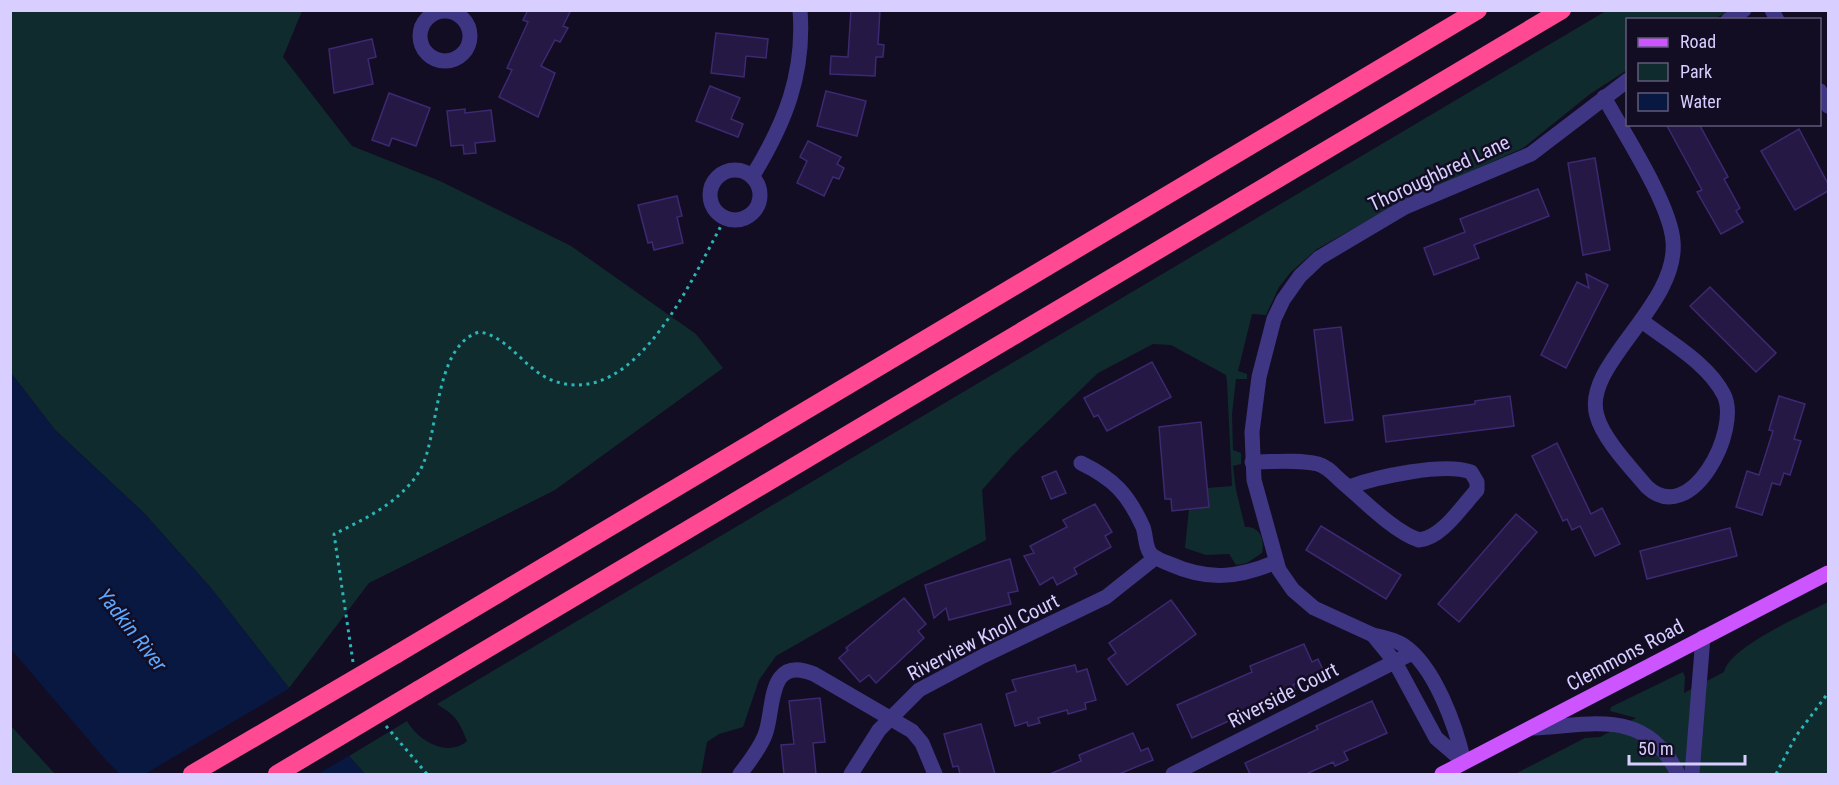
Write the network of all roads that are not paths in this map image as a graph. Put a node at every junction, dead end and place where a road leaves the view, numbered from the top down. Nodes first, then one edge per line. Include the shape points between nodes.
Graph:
1 (800, 10) edge
2 (1478, 10) edge
3 (1562, 10) edge
4 (1744, 10) edge
5 (1731, 18) edge
6 (1626, 81) edge
7 (1604, 97) junction
8 (753, 177) junction
9 (1642, 321) junction
10 (1252, 462) junction
11 (1081, 463) dead end
12 (1349, 487) junction
13 (1155, 558) junction
14 (1276, 562) junction
15 (1828, 573) edge
16 (1372, 635) junction
17 (1703, 637) junction
18 (1412, 653) junction
19 (1395, 662) junction
20 (890, 717) junction
21 (1534, 728) junction
22 (1464, 762) junction
23 (192, 774) edge
24 (277, 774) edge
25 (740, 774) edge
26 (851, 774) edge
27 (935, 774) edge
28 (1173, 774) edge
29 (1442, 774) edge
30 (1678, 774) edge
31 (1692, 774) edge

1 - 8 street via 803,39 794,90 778,135
2 - 23 highway, bridge
3 - 24 highway, bridge
4 - 5 street
6 - 7 street, Thoroughbred Lane
7 - 9 street via 1660,201 1672,234 1669,272
7 - 10 street, Thoroughbred Lane via 1532,154 1405,207 1319,258 1300,276 1274,320 1259,377 1253,409
8 - 8 street via 760,193 755,210 740,219 726,218 715,210 711,201 713,183 727,171 745,171
9 - 9 street via 1602,376 1596,413 1604,430 1647,487 1655,495 1672,499 1690,492 1720,449 1727,408 1725,397 1709,375
10 - 12 street via 1318,464
10 - 14 street, Thoroughbred Lane
11 - 13 street via 1104,474 1127,498
12 - 12 street via 1398,528 1419,540 1432,537 1442,528 1477,490 1478,482 1471,472 1454,469 1399,474
13 - 14 street via 1213,577 1242,575
13 - 20 street, Riverview Knoll Court via 1106,597 919,690
14 - 16 street, Thoroughbred Lane via 1293,591 1314,609
15 - 17 main road, Clemmons Road
16 - 18 street via 1389,639
16 - 19 street, Thoroughbred Lane
17 - 21 main road, Clemmons Road
17 - 31 street
18 - 19 street, Riverside Court
18 - 22 street via 1423,665 1456,728
19 - 22 street, Thoroughbred Lane via 1436,738
19 - 28 street, Riverside Court
20 - 25 street via 814,674 800,670 785,674 774,685 764,738
20 - 26 street, Riverview Knoll Court
20 - 27 street via 912,731 922,743
21 - 22 main road, Clemmons Road
21 - 30 street via 1608,722 1630,727 1659,745
22 - 29 main road, Clemmons Road

